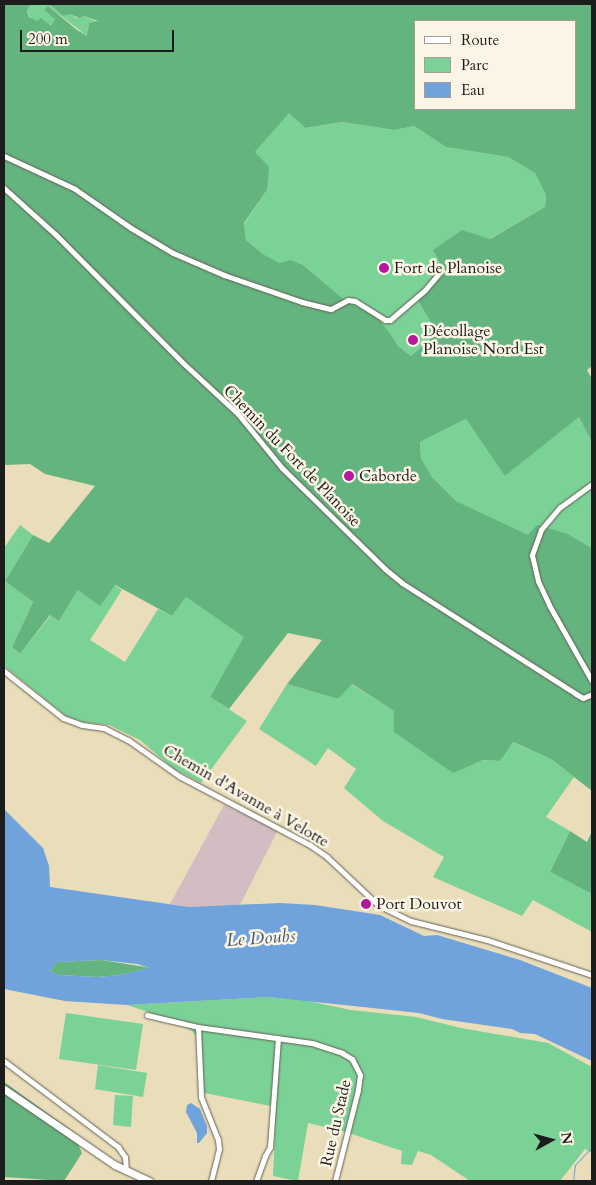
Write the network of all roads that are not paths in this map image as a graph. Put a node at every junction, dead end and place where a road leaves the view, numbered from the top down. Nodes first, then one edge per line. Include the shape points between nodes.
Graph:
1 (4, 156) edge
2 (4, 188) edge
3 (440, 272) dead end
4 (592, 484) edge
5 (4, 671) edge
6 (592, 681) edge
7 (592, 694) edge
8 (592, 975) edge
9 (147, 1015) dead end
10 (198, 1027) junction
11 (278, 1038) junction
12 (4, 1062) edge
13 (4, 1089) edge
14 (126, 1172) junction
15 (143, 1180) edge
16 (150, 1181) edge
17 (211, 1181) edge
18 (256, 1181) edge
19 (335, 1181) edge

1 - 3 street via 75,189 173,253 302,302 331,309 348,300 355,301 390,320 425,290
2 - 7 street, Chemin du Fort de Planoise via 238,414 282,468 385,569 576,694 583,698
4 - 6 street via 560,507 541,530 532,555 538,581 549,605
5 - 8 street, Chemin d'Avanne à Velotte via 63,718 104,728 128,740 179,776 310,845 378,905 411,921 487,940
9 - 10 street, Rue du Stade
10 - 11 street, Rue du Stade
10 - 17 street via 201,1097 219,1149
11 - 18 street via 270,1147
11 - 19 street, Rue du Stade via 312,1043 342,1053 357,1067 360,1075 358,1090
12 - 14 street via 118,1147 125,1157
13 - 14 main road
14 - 15 main road
15 - 16 main road

